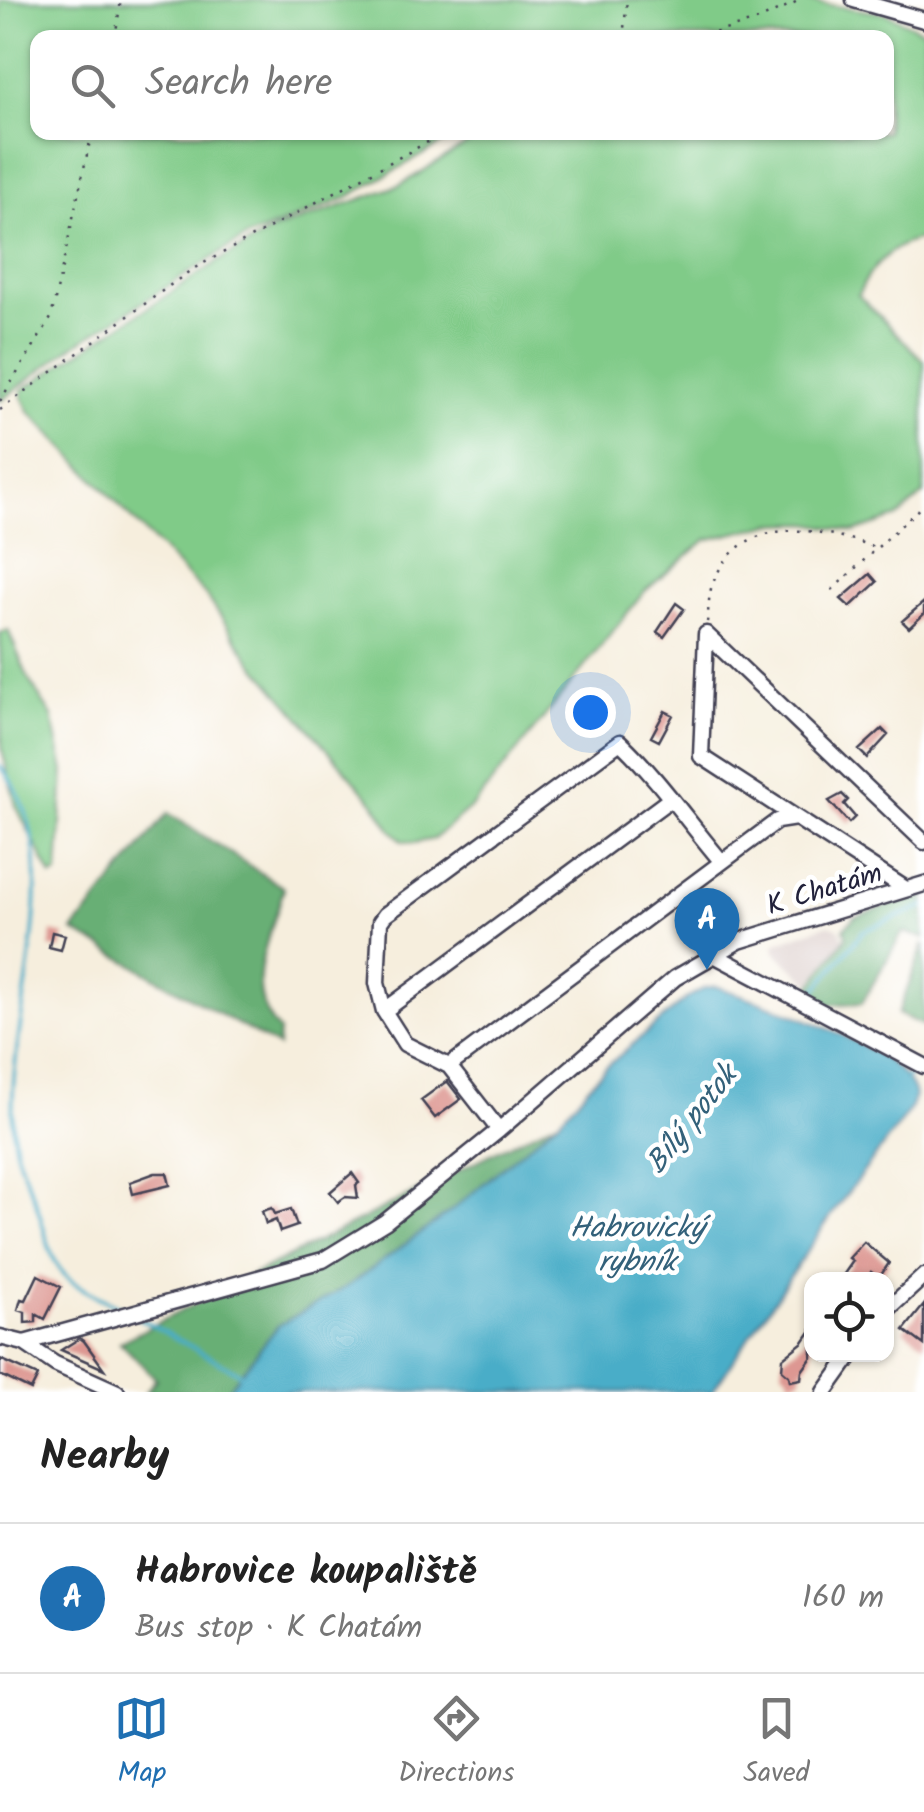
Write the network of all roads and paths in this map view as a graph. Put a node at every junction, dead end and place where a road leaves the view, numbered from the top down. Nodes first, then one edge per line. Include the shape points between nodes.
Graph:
1 (120, 0) edge
2 (627, 0) edge
3 (800, 0) edge
4 (854, 0) edge
5 (924, 20) edge
6 (116, 30) edge
7 (624, 30) edge
8 (724, 30) edge
9 (90, 140) edge
10 (431, 140) edge
11 (0, 400) edge
12 (0, 410) edge
13 (924, 504) edge
14 (876, 548) junction
15 (832, 590) dead end
16 (706, 634) junction
17 (669, 800) junction
18 (796, 818) junction
19 (924, 842) edge
20 (722, 862) junction
21 (924, 884) edge
22 (906, 889) junction
23 (716, 956) junction
24 (384, 1011) junction
25 (450, 1066) junction
26 (924, 1066) edge
27 (499, 1130) junction
28 (924, 1276) edge
29 (894, 1304) edge
30 (0, 1338) edge
31 (24, 1342) junction
32 (846, 1362) edge
33 (117, 1392) edge
34 (825, 1392) edge

1 - 6 path
2 - 7 path
3 - 8 path
4 - 5 street
9 - 11 path via 52,318
10 - 12 path via 191,270
13 - 14 path
14 - 15 path
14 - 16 path via 806,531 762,533 734,548 712,585
16 - 18 street via 702,756
16 - 19 street
17 - 20 street
17 - 24 street
17 - 24 street via 620,742 385,915 377,983
18 - 20 street via 777,821
18 - 22 street
20 - 25 street
21 - 22 street, K Chatám
22 - 23 street, K Chatám via 739,941
23 - 26 street
23 - 27 street, K Chatám via 675,978
24 - 25 street via 405,1044
25 - 27 street
27 - 31 street, K Chatám via 385,1222 323,1260
28 - 29 street
30 - 31 street
31 - 33 street
32 - 34 street

